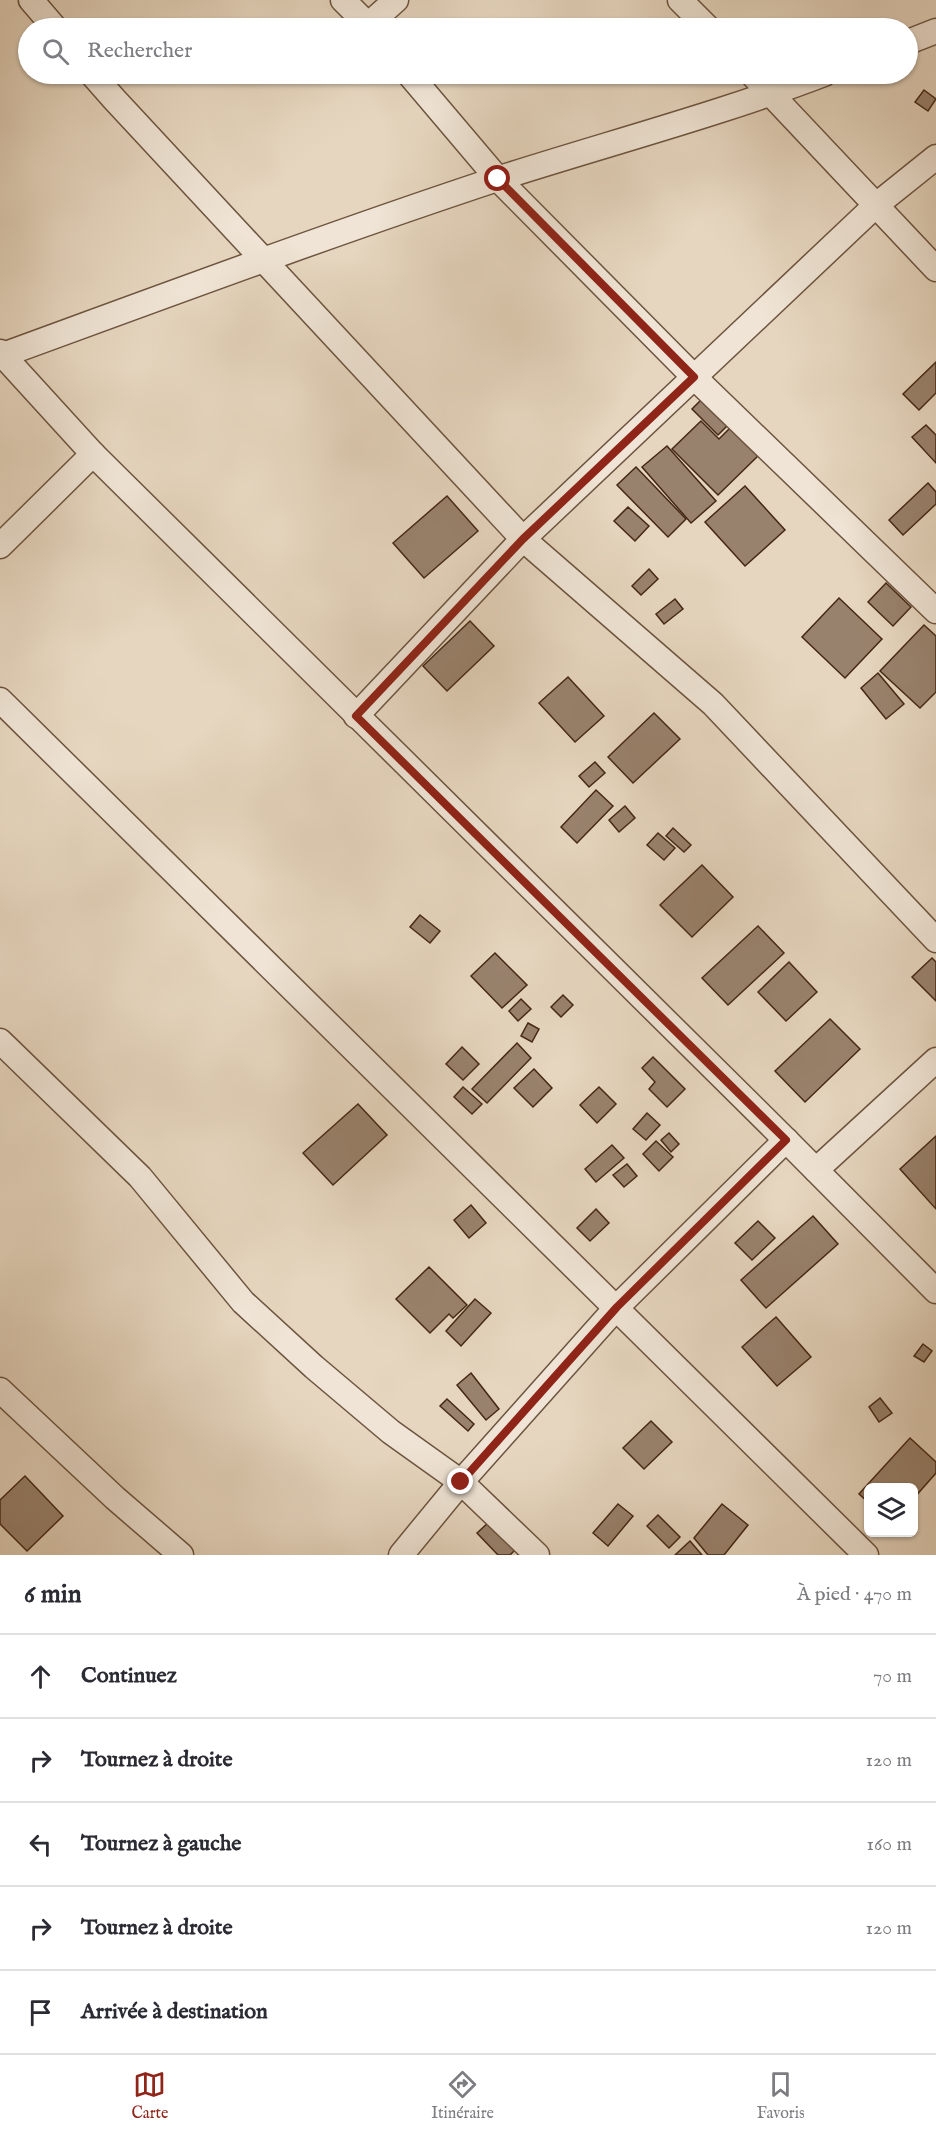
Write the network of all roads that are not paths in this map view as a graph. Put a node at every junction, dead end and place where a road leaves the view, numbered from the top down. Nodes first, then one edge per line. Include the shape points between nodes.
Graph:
1 (31, 0) edge
2 (343, 0) edge
3 (396, 0) edge
4 (680, 0) edge
5 (46, 18) edge
6 (360, 18) edge
7 (378, 18) edge
8 (698, 18) edge
9 (936, 31) edge
10 (918, 38) edge
11 (101, 84) edge
12 (417, 84) edge
13 (762, 84) edge
14 (798, 84) edge
15 (772, 94) junction
16 (936, 157) edge
17 (498, 179) junction
18 (875, 206) junction
19 (263, 260) junction
20 (936, 269) edge
21 (2, 354) edge
22 (694, 377) junction
23 (93, 454) junction
24 (523, 539) junction
25 (0, 546) edge
26 (936, 611) edge
27 (0, 700) edge
28 (356, 716) junction
29 (936, 940) edge
30 (0, 1041) edge
31 (936, 1060) edge
32 (786, 1140) junction
33 (816, 1170) junction
34 (936, 1291) edge
35 (617, 1307) junction
36 (0, 1390) edge
37 (461, 1482) junction
38 (181, 1555) edge
39 (401, 1555) edge
40 (537, 1555) edge
41 (866, 1555) edge

1 - 5 street
2 - 6 street
3 - 7 street
4 - 8 street
9 - 10 street
11 - 19 street
12 - 17 street
13 - 15 street
14 - 15 street
15 - 17 street
15 - 18 street
16 - 18 street
17 - 19 street
17 - 22 street
18 - 20 street
18 - 22 street
19 - 21 street
19 - 24 street
21 - 23 street
22 - 24 street
22 - 26 street
23 - 25 street
23 - 28 street
24 - 28 street
24 - 29 street via 713,704
27 - 35 street
28 - 32 street
30 - 37 street via 140,1178 243,1302 374,1418
31 - 33 street
32 - 33 street
32 - 35 street
33 - 34 street
35 - 37 street
35 - 41 street
36 - 38 street
37 - 39 street
37 - 40 street

